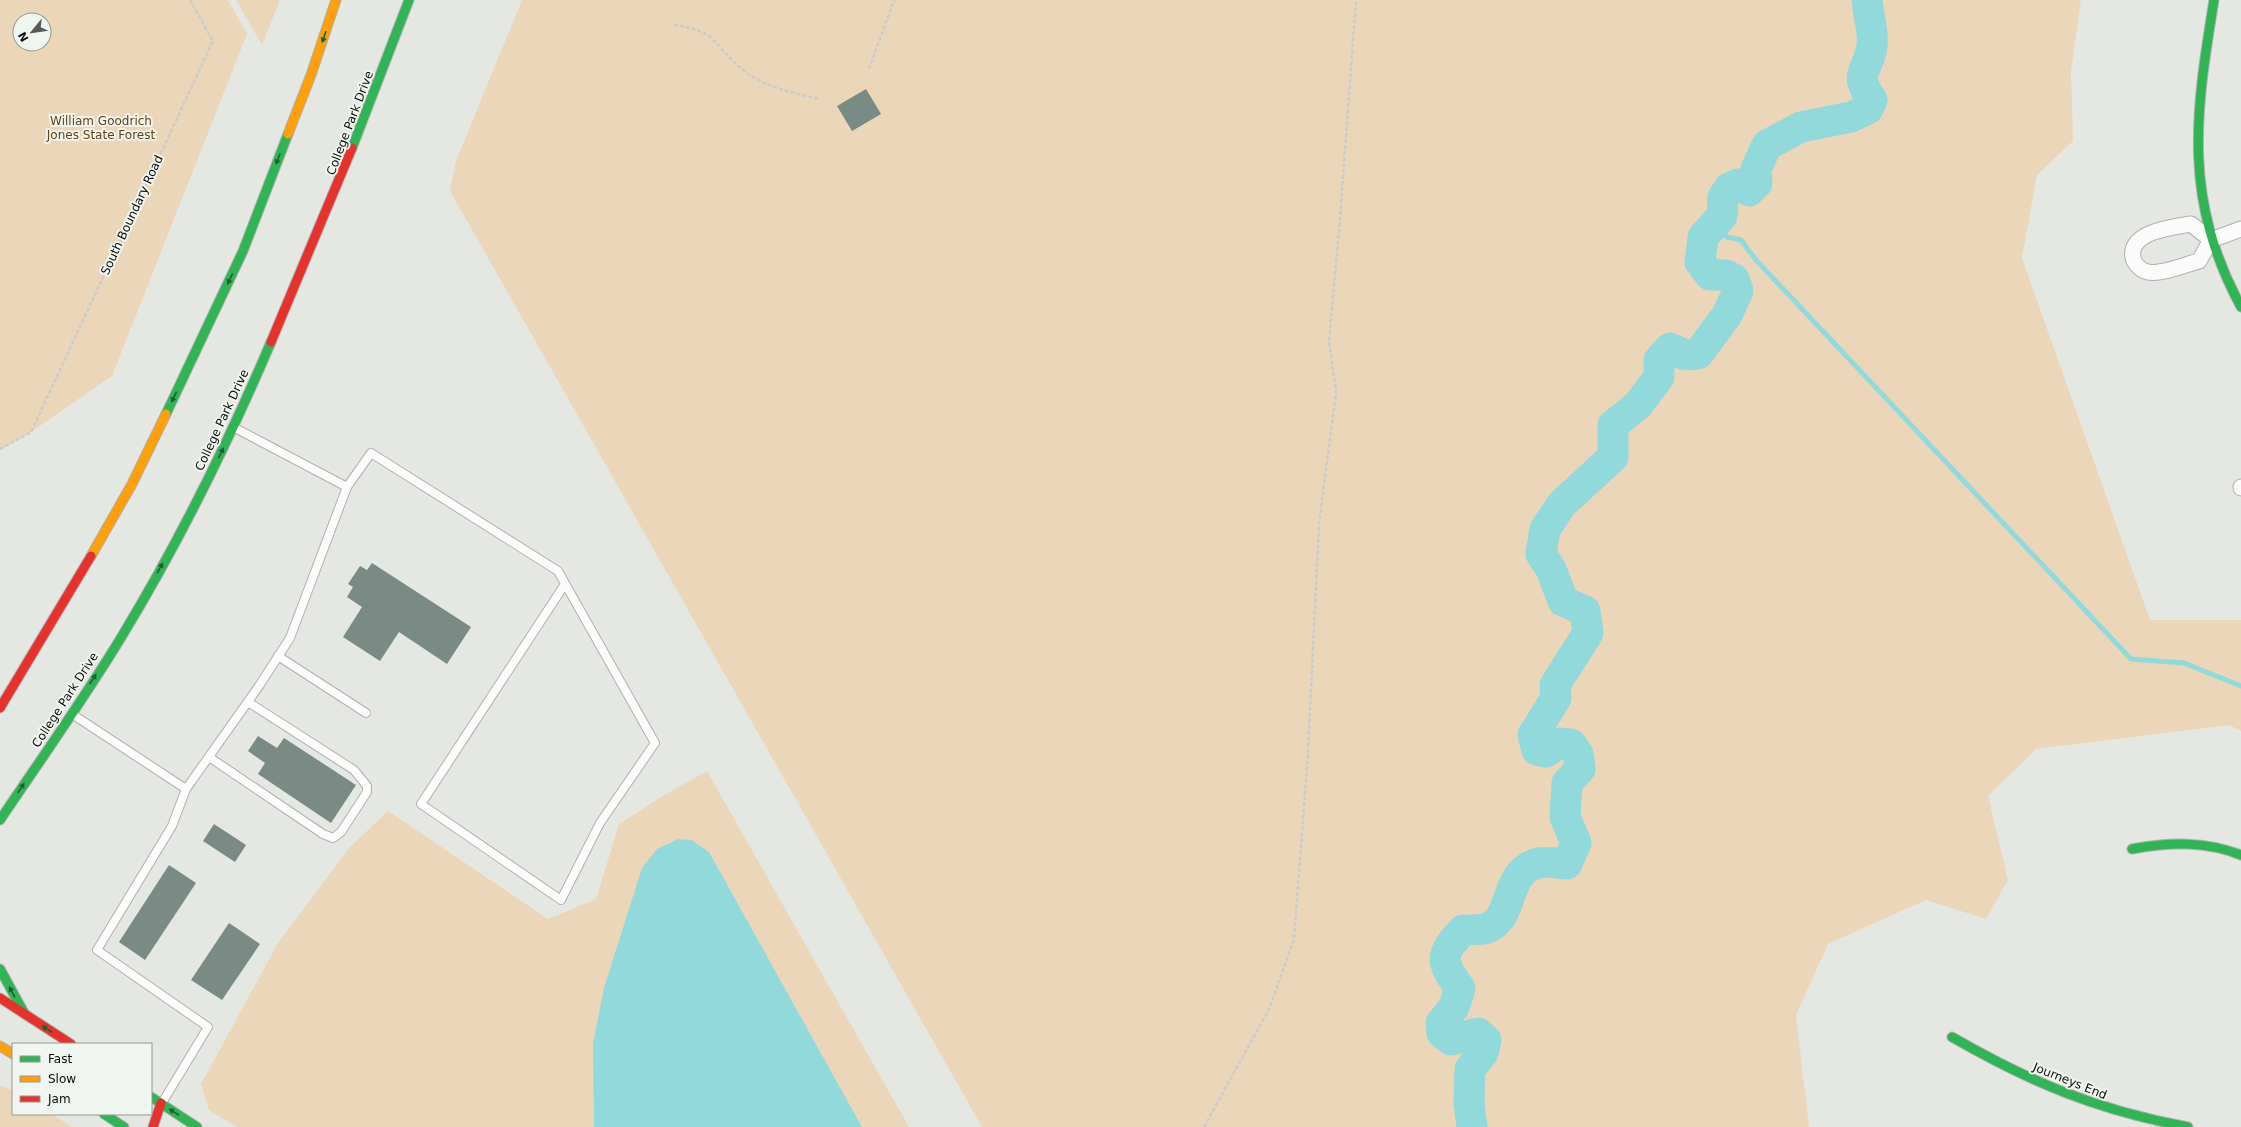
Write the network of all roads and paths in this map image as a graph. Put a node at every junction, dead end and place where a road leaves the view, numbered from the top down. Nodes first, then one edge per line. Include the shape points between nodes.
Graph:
1 (190, 0) edge
2 (336, 0) edge
3 (408, 0) edge
4 (894, 0) edge
5 (1356, 0) edge
6 (2214, 0) edge
7 (674, 24) dead end
8 (869, 69) dead end
9 (819, 99) dead end
10 (2241, 229) edge
11 (2211, 240) junction
12 (2241, 307) edge
13 (233, 427) junction
14 (0, 449) edge
15 (347, 487) junction
16 (565, 584) junction
17 (278, 656) junction
18 (248, 702) junction
19 (0, 708) edge
20 (366, 713) dead end
21 (70, 714) junction
22 (209, 757) junction
23 (186, 789) junction
24 (0, 820) edge
25 (2132, 849) dead end
26 (2241, 855) edge
27 (0, 969) edge
28 (0, 998) edge
29 (24, 1013) junction
30 (1952, 1037) dead end
31 (69, 1043) edge
32 (0, 1046) edge
33 (12, 1053) edge
34 (152, 1097) edge
35 (161, 1103) junction
36 (106, 1115) edge
37 (124, 1127) edge
38 (153, 1127) edge
39 (197, 1127) edge
40 (1204, 1127) edge
41 (2188, 1127) edge

1 - 14 path, South Boundary Road via 213,41 31,432
2 -> 19 main road via 311,75 246,244 210,323 132,484
3 - 13 main road, College Park Drive via 337,188
4 - 8 path
5 - 40 path via 1329,342 1336,392 1319,524 1308,753 1294,939 1269,1009
6 - 11 main road via 2198,117 2201,183
7 - 9 path via 708,36 726,56 748,74 771,86
10 - 11 street
11 - 11 street via 2191,224 2164,229 2144,236 2138,241 2133,255 2135,263 2141,269 2156,272 2199,261
11 - 12 main road via 2220,267
13 - 15 lane
21 -> 13 main road, College Park Drive via 122,636 198,499
15 - 16 lane via 371,453 558,571
15 - 17 lane via 290,638
16 - 16 lane via 655,743 600,823 561,900 421,804
17 - 18 lane
17 - 20 lane
18 - 22 lane
18 - 22 lane via 354,770 364,781 367,792 341,832 333,838 323,834
21 - 23 lane
24 -> 21 main road, College Park Drive
22 - 23 lane
23 - 35 lane via 172,826 97,950 208,1027
25 - 26 main road via 2174,843 2195,844
29 -> 27 main road
28 - 29 main road
31 -> 29 main road
30 - 41 main road, Journeys End via 2013,1070 2088,1103 2150,1120
32 - 33 main road
34 - 35 main road
35 - 38 main road
39 -> 35 main road
36 - 37 main road

